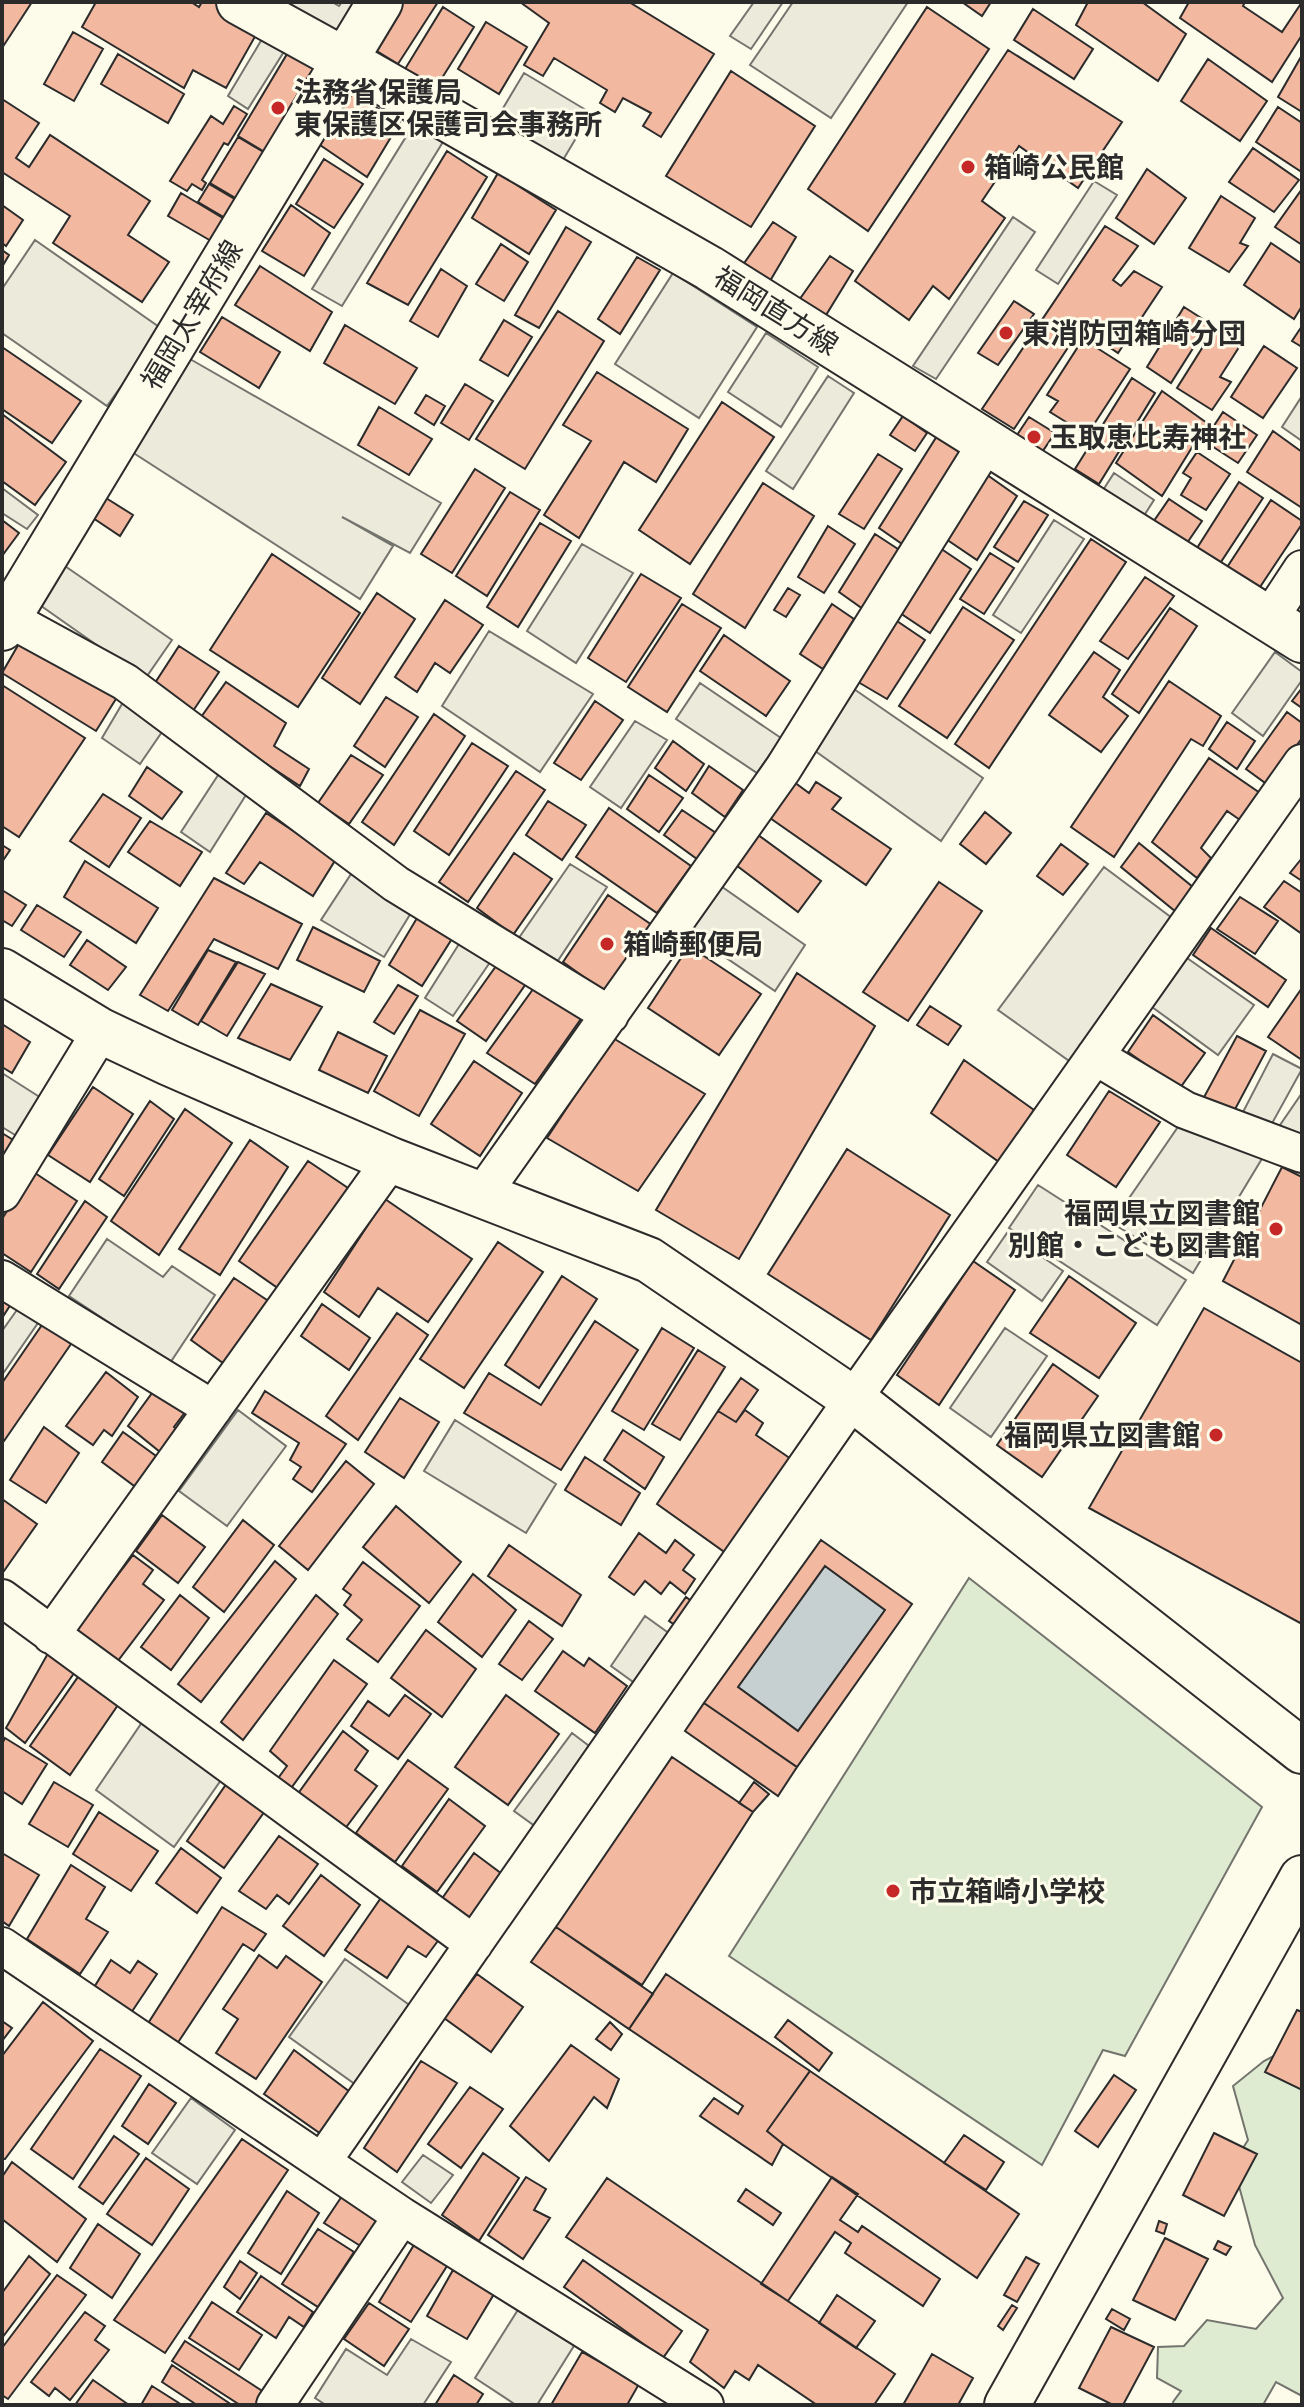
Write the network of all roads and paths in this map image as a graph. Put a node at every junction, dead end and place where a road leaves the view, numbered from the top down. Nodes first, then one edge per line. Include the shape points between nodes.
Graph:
1 (239, 2) edge
2 (380, 2) edge
3 (346, 61) junction
4 (986, 444) junction
5 (1302, 569) edge
6 (5, 623) edge
7 (1285, 630) edge
8 (1302, 763) edge
9 (2, 971) edge
10 (610, 1015) junction
11 (101, 1031) junction
12 (1095, 1056) junction
13 (1302, 1154) edge
14 (391, 1160) junction
15 (2, 1193) edge
16 (481, 1196) junction
17 (2, 1279) edge
18 (853, 1399) junction
19 (213, 1409) junction
20 (2, 1598) edge
21 (51, 1635) junction
22 (1302, 1751) edge
23 (1302, 1878) edge
24 (474, 1944) junction
25 (2, 1946) edge
26 (322, 2162) junction
27 (402, 2216) junction
28 (681, 2399) edge
29 (275, 2405) edge
30 (1007, 2405) edge

1 - 3 street, 福岡直方線
2 - 3 street, 福岡太宰府線
3 - 4 street, 福岡直方線 via 709,268
3 - 6 street, 福岡太宰府線
4 - 7 street, 福岡直方線
4 - 10 street via 783,769
5 - 7 street
6 - 10 street via 125,682 396,884
8 - 12 street
9 - 11 street
10 - 16 street
11 - 14 street
11 - 15 street
12 - 13 street via 1185,1110
12 - 18 street
14 - 16 street
14 - 19 street
16 - 18 street via 649,1260
17 - 19 street
18 - 22 street
18 - 24 street
19 - 21 street
20 - 21 street
21 - 24 street
23 - 30 street
24 - 26 street
25 - 26 street
26 - 27 street
27 - 28 street
27 - 29 street

